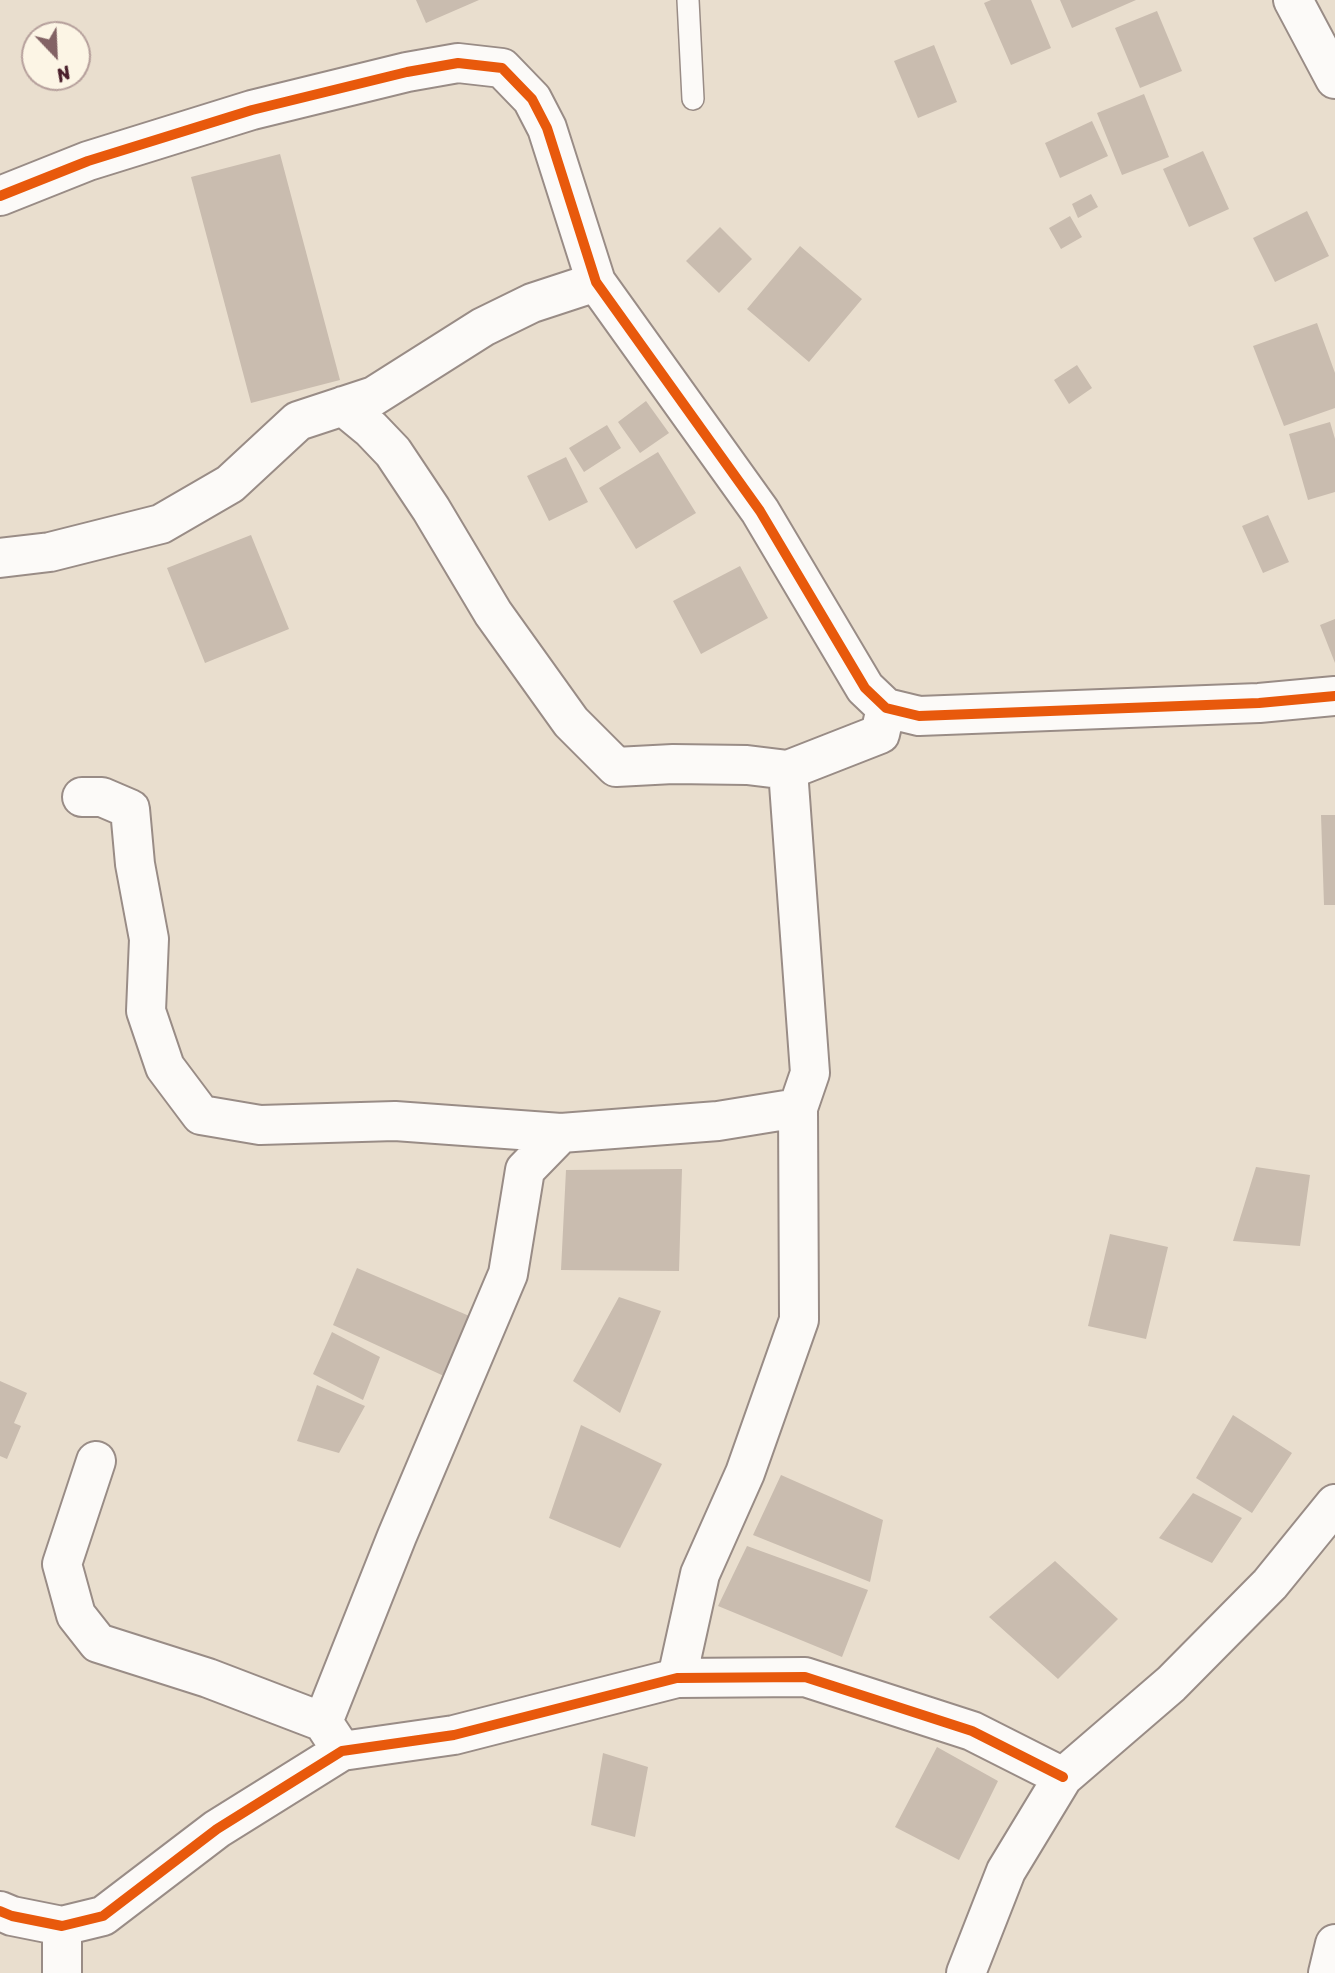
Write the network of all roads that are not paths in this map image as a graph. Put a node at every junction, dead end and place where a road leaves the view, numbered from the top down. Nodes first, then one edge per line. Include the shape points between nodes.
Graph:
1 (688, 0) edge
2 (1293, 0) edge
3 (1335, 79) edge
4 (693, 99) dead end
5 (0, 196) edge
6 (596, 282) junction
7 (343, 406) junction
8 (0, 558) edge
9 (1335, 696) edge
10 (886, 708) junction
11 (788, 770) junction
12 (82, 797) dead end
13 (798, 1108) junction
14 (561, 1133) junction
15 (96, 1461) dead end
16 (1335, 1504) edge
17 (677, 1678) junction
18 (333, 1737) junction
19 (1063, 1777) junction
20 (0, 1911) edge
21 (62, 1926) junction
22 (1335, 1944) edge
23 (62, 1973) edge
24 (966, 1973) edge
25 (1328, 1973) edge

1 - 4 lane
2 - 3 street
5 - 6 street via 88,161 264,107 458,63 502,68 532,99 547,128
6 - 7 street via 531,303 374,396
6 - 10 street via 760,511 865,688
7 - 8 street via 298,421 230,484 161,524 50,552
7 - 11 street via 393,452 493,613 571,722 616,767 747,765
9 - 10 street via 1259,704 919,716
10 - 11 street via 880,734
11 - 13 street via 810,1073
12 - 14 street via 102,797 130,809 149,939 146,1011 165,1067 201,1115 260,1125 395,1121
13 - 14 street via 718,1121
13 - 17 street via 799,1320 745,1473 700,1574
14 - 18 street via 525,1170 508,1274 397,1536
15 - 18 street via 62,1564 76,1615 98,1643 208,1678
16 - 19 street via 1270,1584 1189,1666
17 - 18 street via 454,1735
17 - 19 street via 805,1676 972,1731
18 - 21 street via 103,1916
19 - 24 street via 1006,1871
20 - 21 street
21 - 23 street
22 - 25 street

